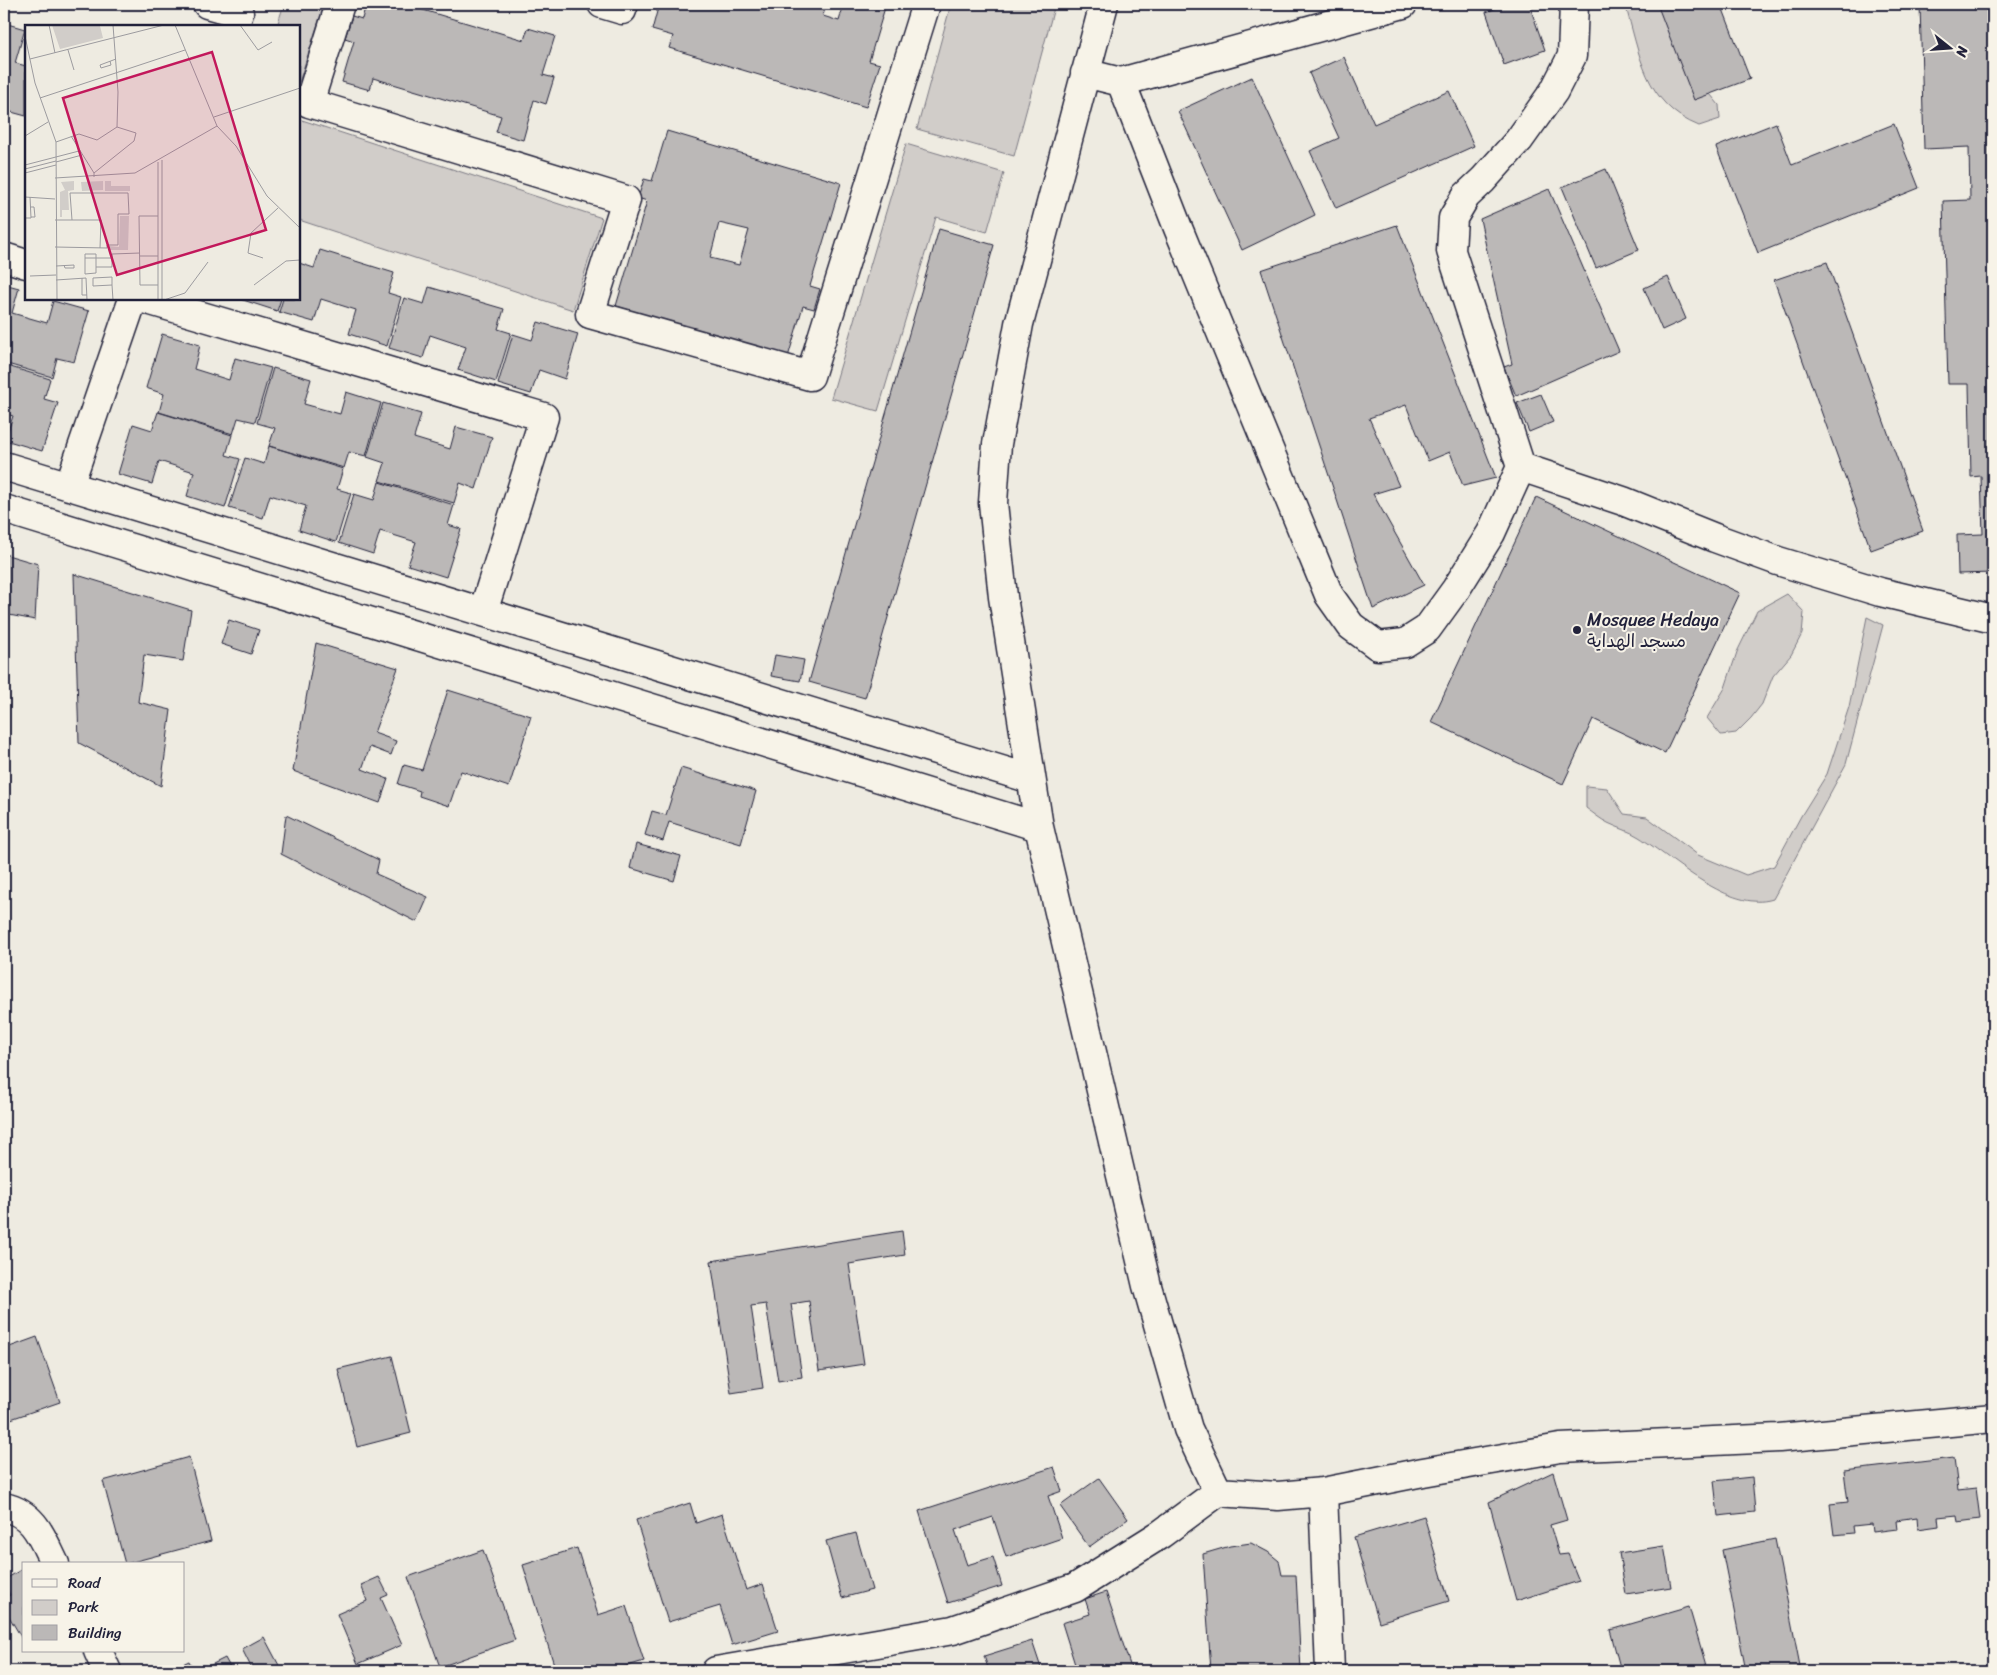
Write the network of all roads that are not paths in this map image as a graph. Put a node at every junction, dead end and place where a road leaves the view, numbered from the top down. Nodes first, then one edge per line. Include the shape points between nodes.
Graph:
1 (207, 4) edge
2 (340, 4) edge
3 (602, 4) edge
4 (624, 4) edge
5 (926, 4) edge
6 (1104, 4) edge
7 (1400, 4) edge
8 (1574, 4) edge
9 (1351, 10) edge
10 (235, 25) edge
11 (1085, 72) junction
12 (1121, 82) junction
13 (4, 257) edge
14 (25, 264) edge
15 (147, 300) edge
16 (4, 466) edge
17 (1521, 467) junction
18 (69, 486) junction
19 (4, 509) edge
20 (483, 612) junction
21 (1993, 619) edge
22 (1031, 779) junction
23 (1039, 827) junction
24 (1993, 1418) edge
25 (1218, 1492) junction
26 (1323, 1492) junction
27 (4, 1507) edge
28 (54, 1562) edge
29 (98, 1652) edge
30 (107, 1671) edge
31 (716, 1671) edge
32 (1330, 1671) edge

1 - 10 street via 239,13
2 - 5 street via 309,103 626,200 590,314 810,376
3 - 4 street via 622,10
6 - 11 street
7 - 9 street
8 - 17 street via 1572,56 1554,91 1519,140 1466,196 1453,218 1452,251
9 - 12 street via 1227,54
11 - 12 street
11 - 22 street via 1019,324 997,444 993,503 1003,597
12 - 17 street via 1329,595 1351,626 1378,646 1405,643 1427,629 1491,533
13 - 14 street
15 - 18 street
15 - 20 street via 544,417
16 - 18 street
17 - 21 street via 1623,501 1778,561 1880,592
18 - 20 street
19 - 23 street
20 - 22 street
22 - 23 street
23 - 25 street via 1147,1286 1188,1429
24 - 26 street via 1779,1438 1560,1448
25 - 26 street via 1278,1496
25 - 31 street via 1161,1534 1075,1588 952,1630
26 - 32 street
27 - 28 street via 16,1510 35,1525
29 - 30 street

